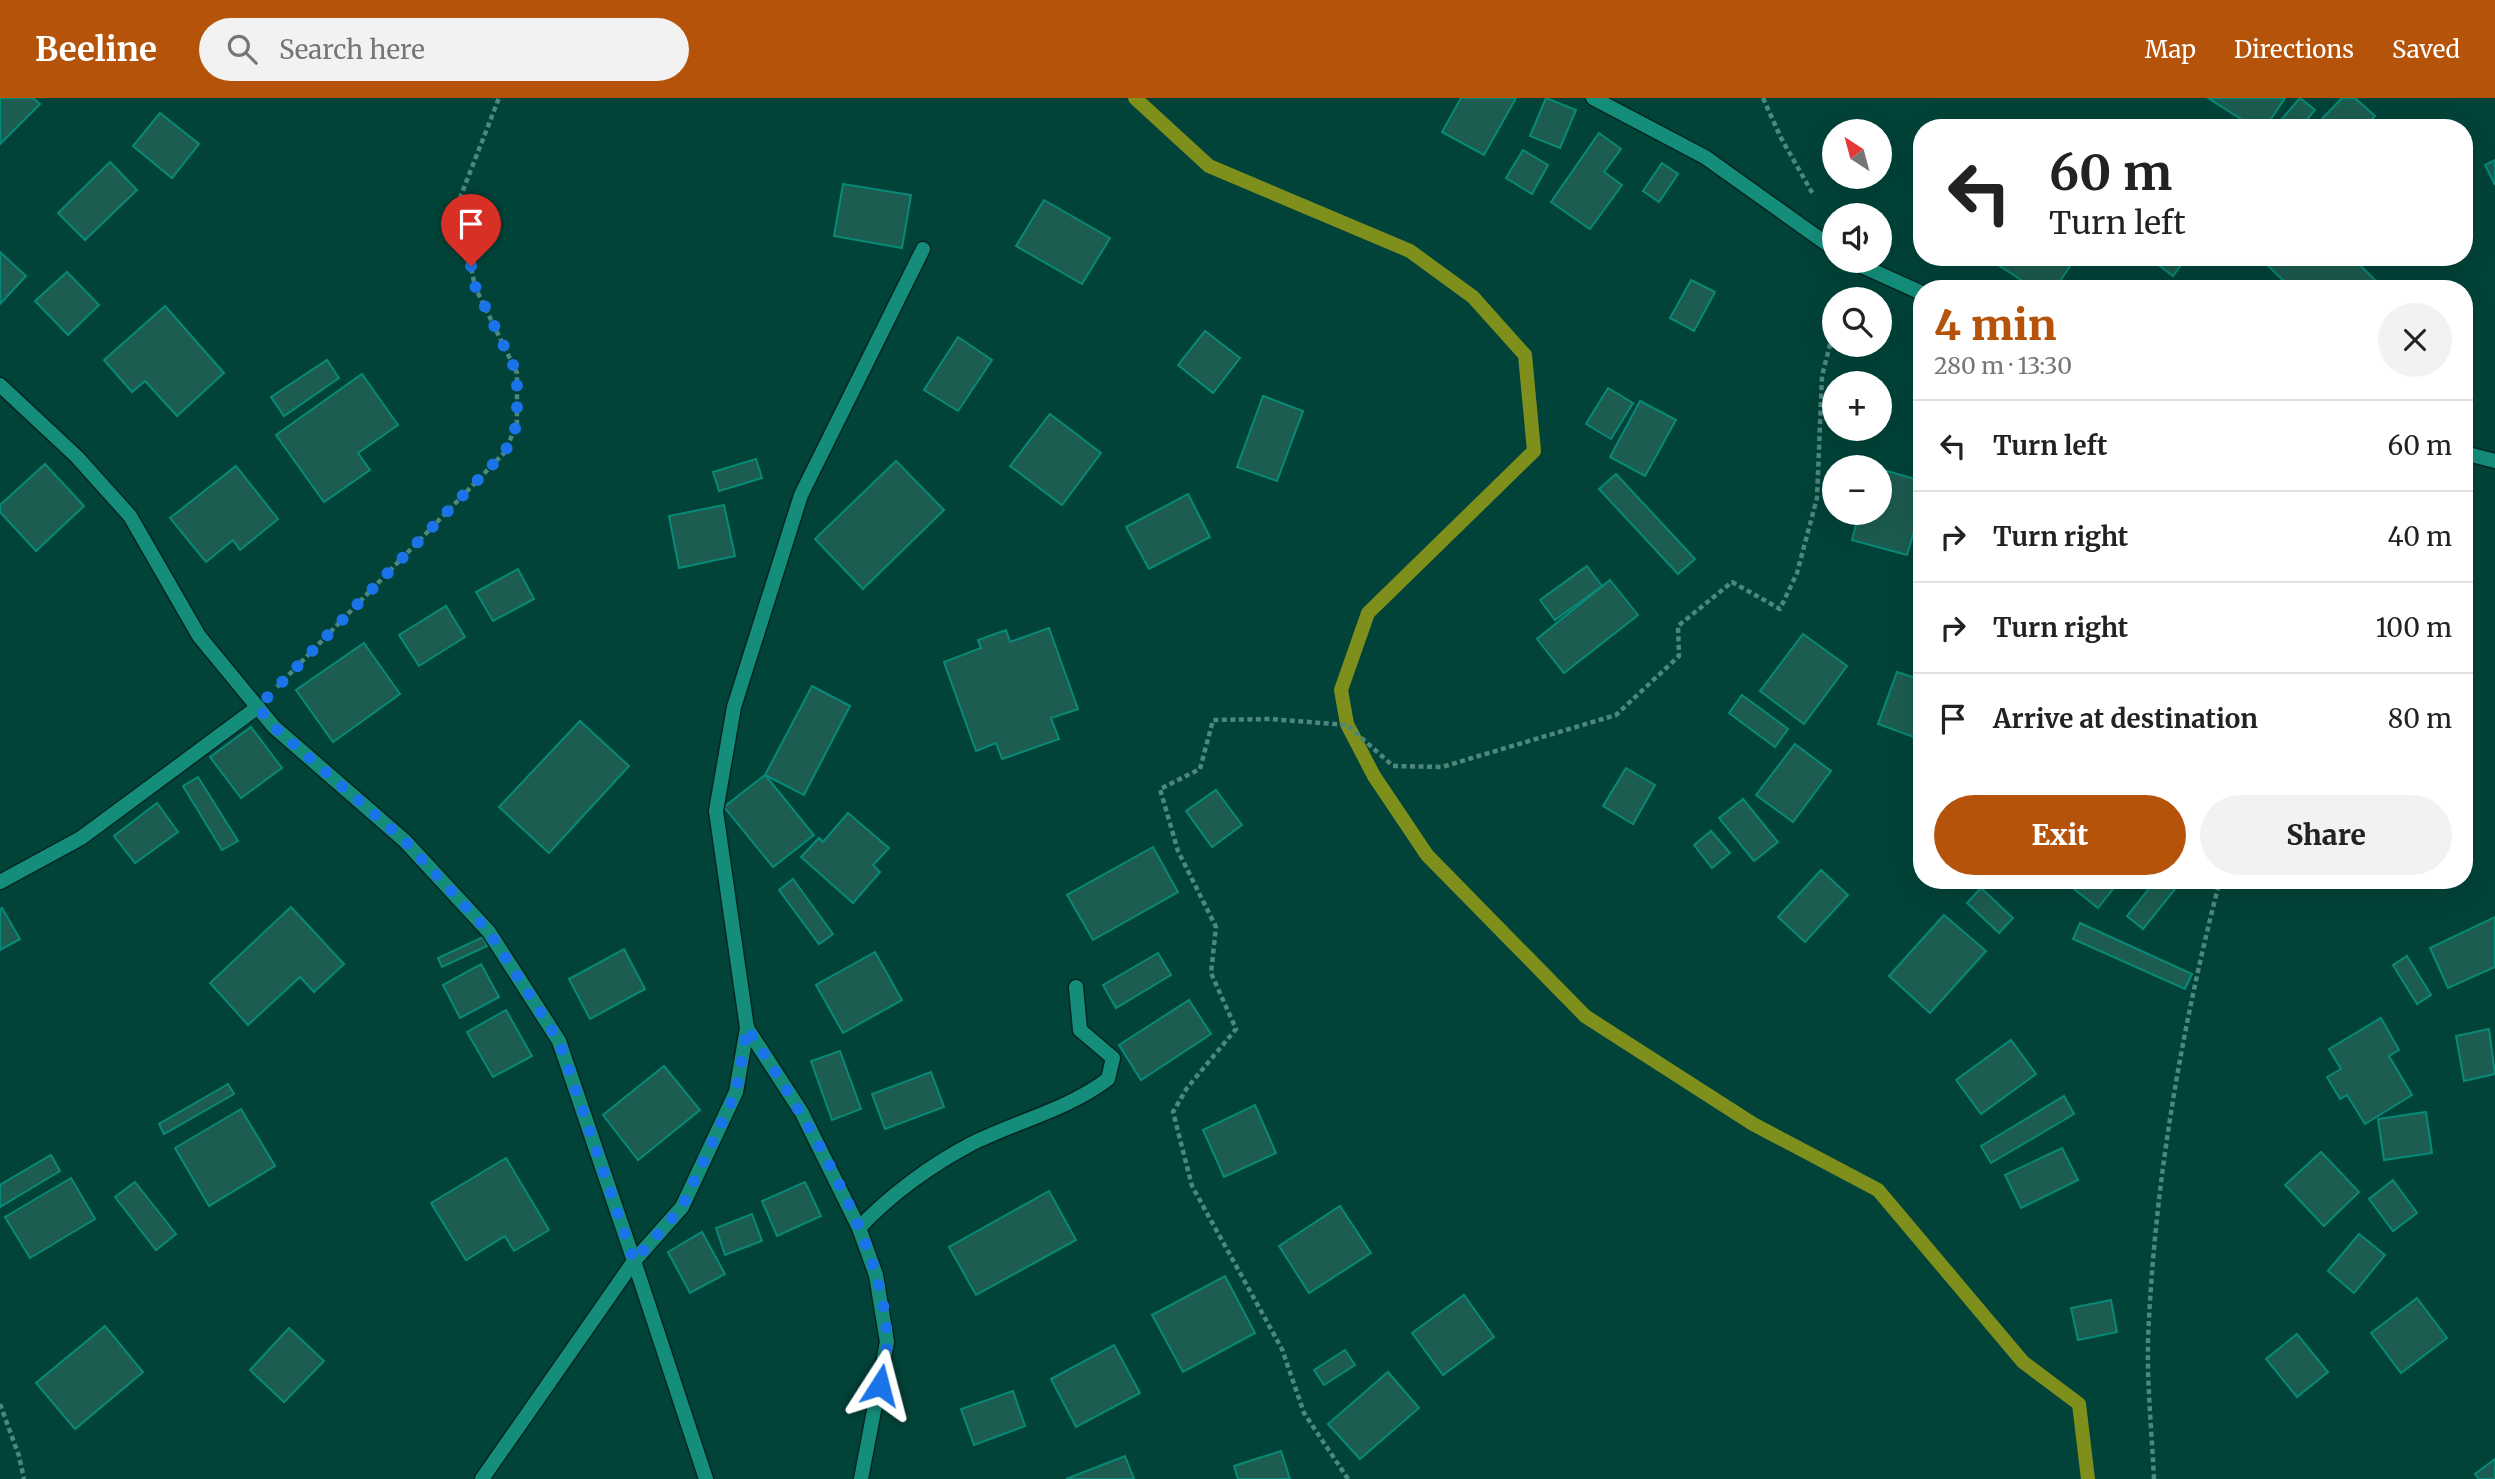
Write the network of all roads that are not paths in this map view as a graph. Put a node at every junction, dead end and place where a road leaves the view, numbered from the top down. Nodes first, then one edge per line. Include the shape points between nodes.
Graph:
1 (1592, 98) edge
2 (1822, 240) edge
3 (923, 248) dead end
4 (1878, 273) edge
5 (1913, 289) edge
6 (0, 385) edge
7 (2473, 455) edge
8 (2495, 461) edge
9 (258, 707) junction
10 (0, 882) edge
11 (1076, 987) dead end
12 (747, 1028) junction
13 (859, 1228) junction
14 (634, 1261) junction
15 (482, 1479) edge
16 (706, 1479) edge
17 (861, 1479) edge

1 - 2 street via 1706,157
3 - 12 street via 801,495 734,707 716,811
4 - 5 street
6 - 9 street via 77,457 130,516 199,636
7 - 8 street
9 - 10 street via 81,838
9 - 14 street via 274,727 405,841 489,932 559,1041
11 - 13 street via 1080,1030 1113,1058 1108,1079 1070,1103 971,1144 913,1181
12 - 13 street via 802,1113
12 - 14 street via 736,1092 682,1207
13 - 17 street via 876,1275 887,1342
14 - 15 street
14 - 16 street

